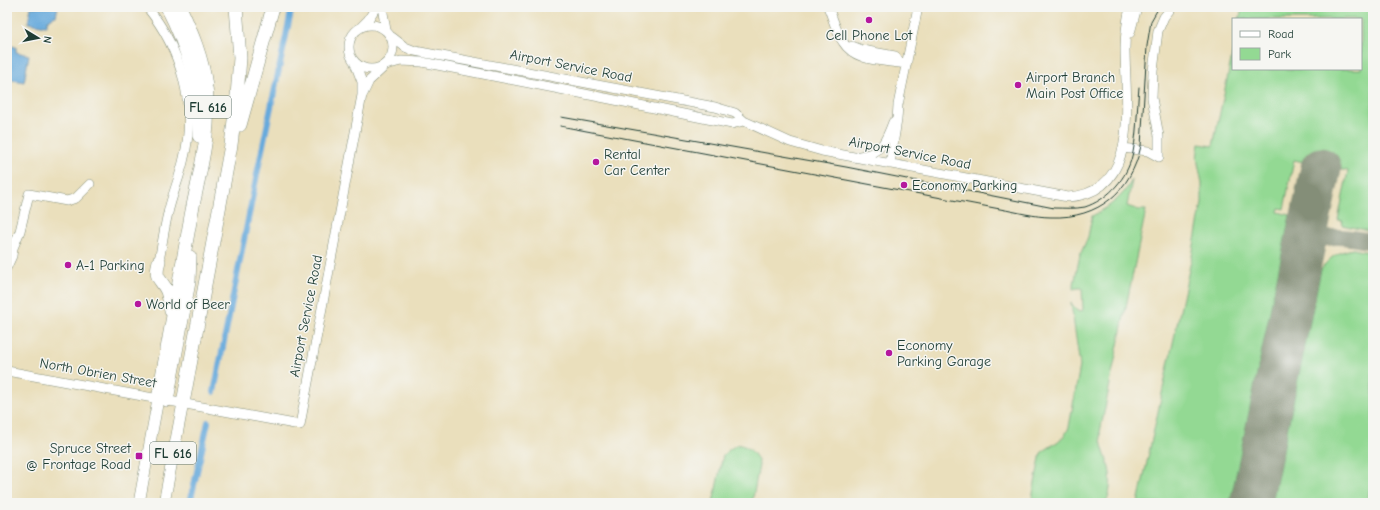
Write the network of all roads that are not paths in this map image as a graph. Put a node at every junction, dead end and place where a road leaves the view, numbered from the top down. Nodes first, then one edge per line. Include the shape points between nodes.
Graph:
1 (147, 7) edge
2 (167, 7) edge
3 (180, 7) edge
4 (236, 7) edge
5 (273, 7) edge
6 (376, 7) edge
7 (382, 7) edge
8 (828, 7) edge
9 (832, 7) edge
10 (918, 7) edge
11 (1130, 7) edge
12 (1137, 7) edge
13 (1172, 7) edge
14 (361, 27) junction
15 (389, 34) junction
16 (1125, 47) junction
17 (354, 61) junction
18 (903, 63) junction
19 (385, 65) junction
20 (362, 95) junction
21 (898, 105) junction
22 (744, 121) junction
23 (1123, 148) junction
24 (851, 157) junction
25 (890, 164) junction
26 (90, 184) dead end
27 (224, 187) junction
28 (193, 209) junction
29 (189, 228) junction
30 (10, 250) edge
31 (159, 261) junction
32 (182, 266) junction
33 (7, 267) edge
34 (172, 319) junction
35 (7, 371) edge
36 (163, 399) junction
37 (183, 403) junction
38 (139, 503) edge
39 (164, 503) edge

1 - 31 street via 157,20 181,68 189,110 184,158 168,214
2 - 28 highway via 185,46 198,107 199,134
3 - 28 highway, FL 616 via 193,36 208,104 207,131
4 - 27 highway, FL 616 via 240,58
5 - 27 highway
6 - 14 street
7 - 15 street
8 - 18 street via 842,41 852,52 868,58
9 - 18 street via 845,38 851,45 862,50 895,56
10 - 18 street
11 - 16 street, Airport Service Road
12 - 16 street
13 - 23 street via 1158,31 1153,71 1152,98 1159,136 1159,157 1148,152
14 - 15 street via 376,25
14 - 17 street via 355,32 349,46
15 - 19 street via 394,46 393,53
15 - 22 street, Airport Service Road via 405,47 415,51 715,107 735,113
16 - 23 street, Airport Service Road via 1126,113
17 - 19 street via 359,66 373,70
17 - 20 street, Airport Service Road via 362,82
18 - 21 street
19 - 20 street, Airport Service Road via 369,81
19 - 22 street, Airport Service Road via 401,60 422,62 732,124
20 - 37 street, Airport Service Road via 300,425
21 - 24 street via 881,147 873,153
21 - 25 street
22 - 24 street, Airport Service Road via 790,142
23 - 25 street, Airport Service Road via 1117,167 1107,181 1094,192 1068,197
24 - 25 street, Airport Service Road
26 - 30 street via 76,198 67,201 29,194 20,231
27 - 37 highway, FL 616
28 - 29 highway, FL 616
29 - 32 highway, FL 616
29 - 36 highway via 189,282
30 - 33 street via 12,256
31 - 32 highway via 161,271 165,275 172,276
31 - 34 highway via 156,272 169,297
32 - 34 highway, FL 616
34 - 36 highway, FL 616
35 - 36 street, North Obrien Street
36 - 37 street, North Obrien Street
36 - 38 main road, FL 616
37 - 39 main road, FL 616

